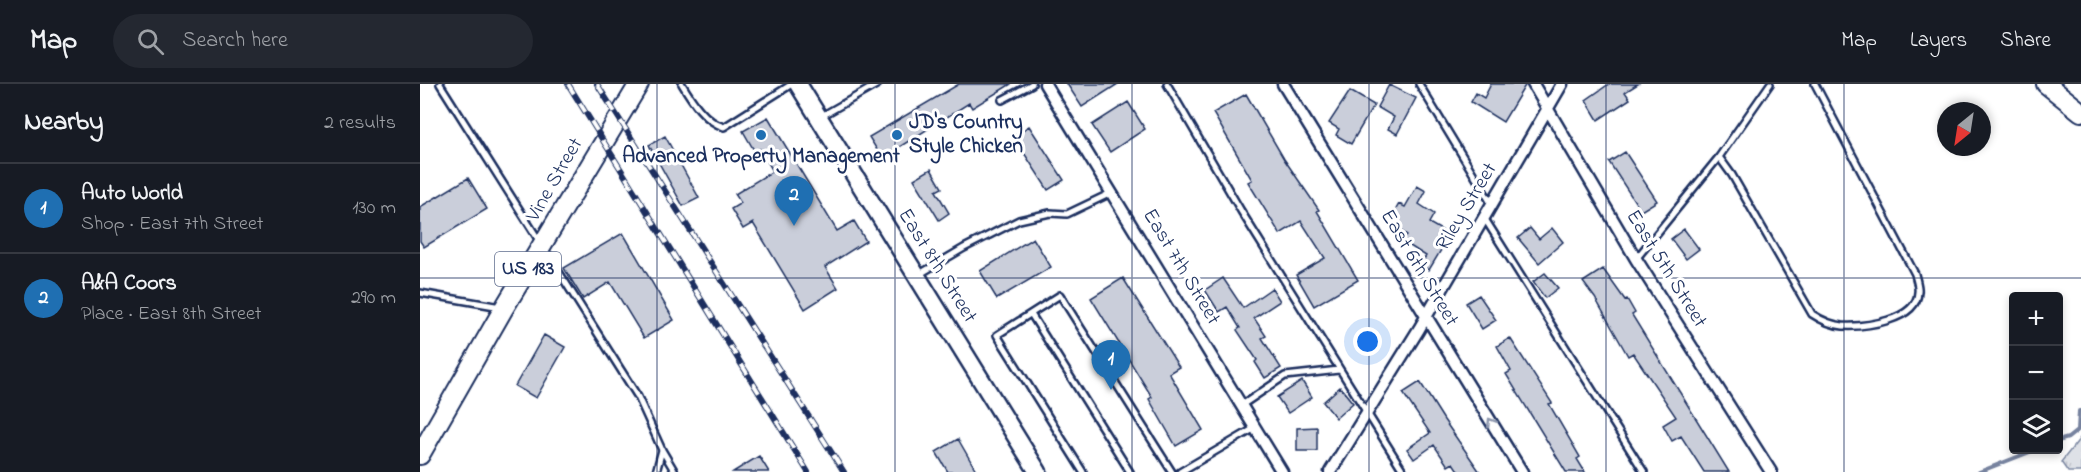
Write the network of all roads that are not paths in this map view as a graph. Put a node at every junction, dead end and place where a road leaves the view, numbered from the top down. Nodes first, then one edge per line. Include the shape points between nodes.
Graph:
1 (440, 84) edge
2 (639, 84) edge
3 (682, 84) edge
4 (792, 84) edge
5 (798, 84) edge
6 (878, 84) edge
7 (1032, 84) edge
8 (1045, 84) edge
9 (1167, 84) edge
10 (1283, 84) edge
11 (1419, 84) edge
12 (1533, 84) edge
13 (1562, 84) edge
14 (1770, 84) edge
15 (1815, 84) edge
16 (2046, 84) edge
17 (1002, 100) dead end
18 (1548, 109) junction
19 (2081, 112) edge
20 (819, 118) junction
21 (1719, 157) junction
22 (1113, 192) junction
23 (1492, 204) junction
24 (1484, 218) junction
25 (543, 246) junction
26 (1636, 259) junction
27 (917, 276) junction
28 (420, 293) edge
29 (504, 308) junction
30 (1031, 314) junction
31 (1425, 317) junction
32 (1339, 370) junction
33 (1242, 405) junction
34 (1366, 413) junction
35 (1255, 428) junction
36 (662, 450) junction
37 (420, 455) edge
38 (656, 472) edge
39 (675, 472) edge
40 (1038, 472) edge
41 (1083, 472) edge
42 (1130, 472) edge
43 (1172, 472) edge
44 (1180, 472) edge
45 (1282, 472) edge
46 (1330, 472) edge
47 (1404, 472) edge
48 (1522, 472) edge
49 (1644, 472) edge
50 (1771, 472) edge

1 - 25 lane
2 - 25 main road, Vine Street / US 183
3 - 4 lane via 692,101 716,125 724,127
5 - 20 main road, East 8th Street
6 - 20 lane
7 - 17 lane
8 - 22 street, East 7th Street
9 - 32 lane
10 - 31 street, East 6th Street
11 - 23 lane
12 - 18 street, East 5th Street
13 - 18 street, Riley Street
14 - 21 lane
15 - 21 lane via 1915,274 1919,294 1912,307 1899,317 1841,326 1812,314
16 - 19 main road
18 - 23 street, Riley Street
18 - 26 street, East 5th Street
20 - 27 main road, East 8th Street
21 - 26 lane
22 - 27 lane via 1067,214 1050,213 1019,220
22 - 33 street, East 7th Street
23 - 24 street, Riley Street
24 - 31 street, Riley Street
24 - 49 lane
25 - 29 main road, Vine Street / US 183
25 - 36 lane via 638,397
26 - 50 street, East 5th Street
27 - 40 main road, East 8th Street
28 - 29 lane
29 - 37 main road, Vine Street / US 183
30 - 41 lane via 997,335
30 - 42 lane
30 - 43 lane via 1060,295
31 - 34 street, Riley Street
48 -> 31 street, East 6th Street
32 - 33 lane via 1285,376
32 - 34 lane
33 - 35 street, East 7th Street
34 - 46 street, Riley Street
34 - 47 lane
35 - 44 lane
35 - 45 street, East 7th Street
36 - 38 lane
36 - 39 lane

